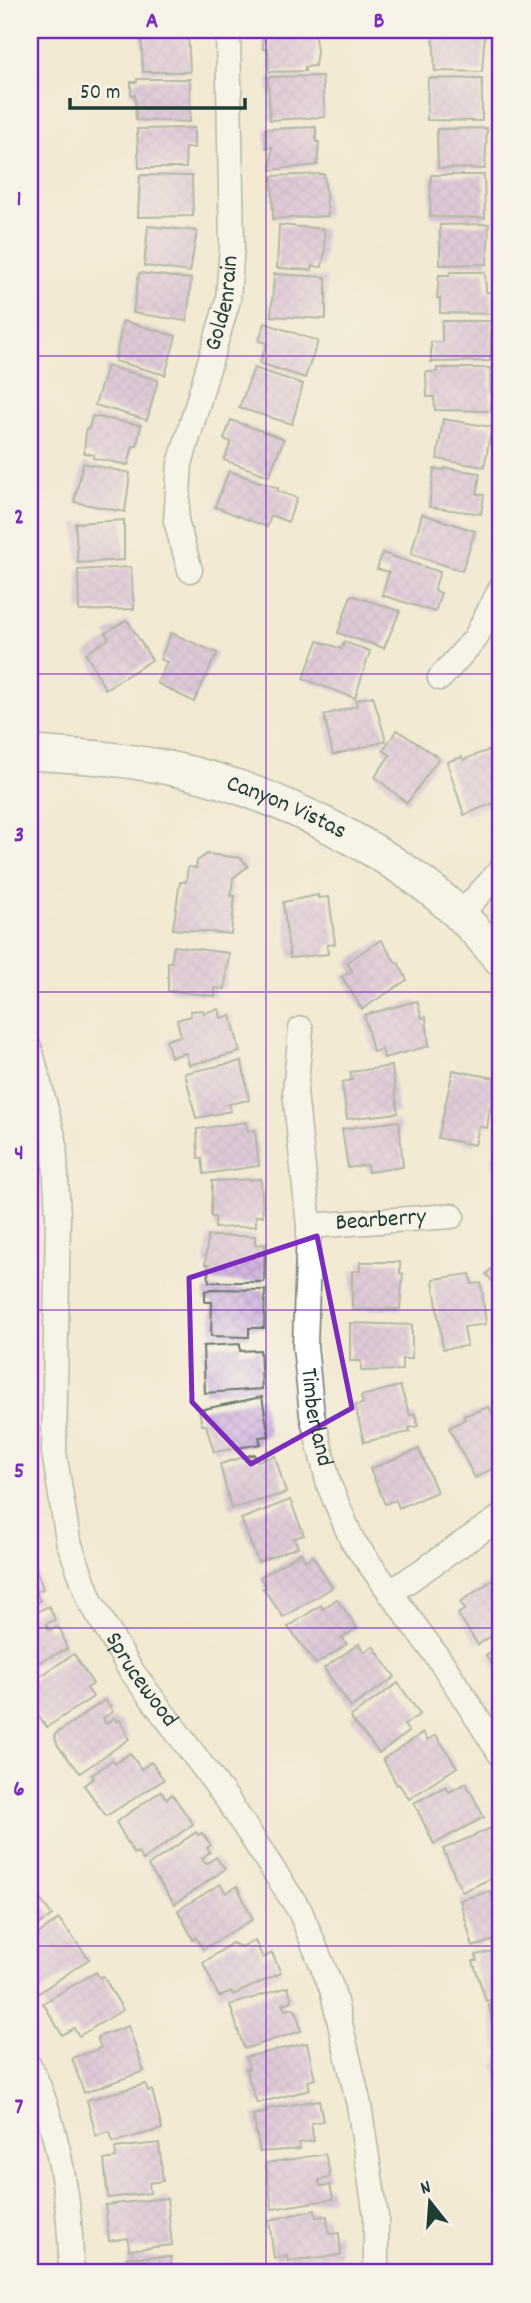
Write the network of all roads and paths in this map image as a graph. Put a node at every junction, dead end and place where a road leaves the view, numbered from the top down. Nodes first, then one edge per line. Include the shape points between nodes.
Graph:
1 (228, 30) edge
2 (190, 570) dead end
3 (501, 588) edge
4 (440, 678) dead end
5 (30, 753) edge
6 (501, 870) edge
7 (460, 915) junction
8 (501, 960) edge
9 (301, 1028) dead end
10 (30, 1049) edge
11 (452, 1216) dead end
12 (309, 1226) junction
13 (501, 1517) edge
14 (390, 1593) junction
15 (501, 1755) edge
16 (30, 2067) edge
17 (71, 2273) edge
18 (376, 2273) edge

1 - 2 street, Goldenrain via 232,244 228,300 180,464 176,521
3 - 4 street via 475,639
5 - 7 street, Canyon Vistas via 98,757 181,770 237,786 289,807 390,861
6 - 7 street
7 - 8 street, Canyon Vistas
9 - 12 street, Timberland via 295,1092
10 - 18 street, Sprucewood via 54,1140 58,1216 54,1451 68,1540 90,1600 130,1669 227,1799 300,1911 332,1989 359,2105 376,2216
11 - 12 street, Bearberry
12 - 14 street, Timberland via 305,1346 312,1415 329,1485 352,1540
13 - 14 street
14 - 15 street, Timberland
16 - 17 street via 54,2136

